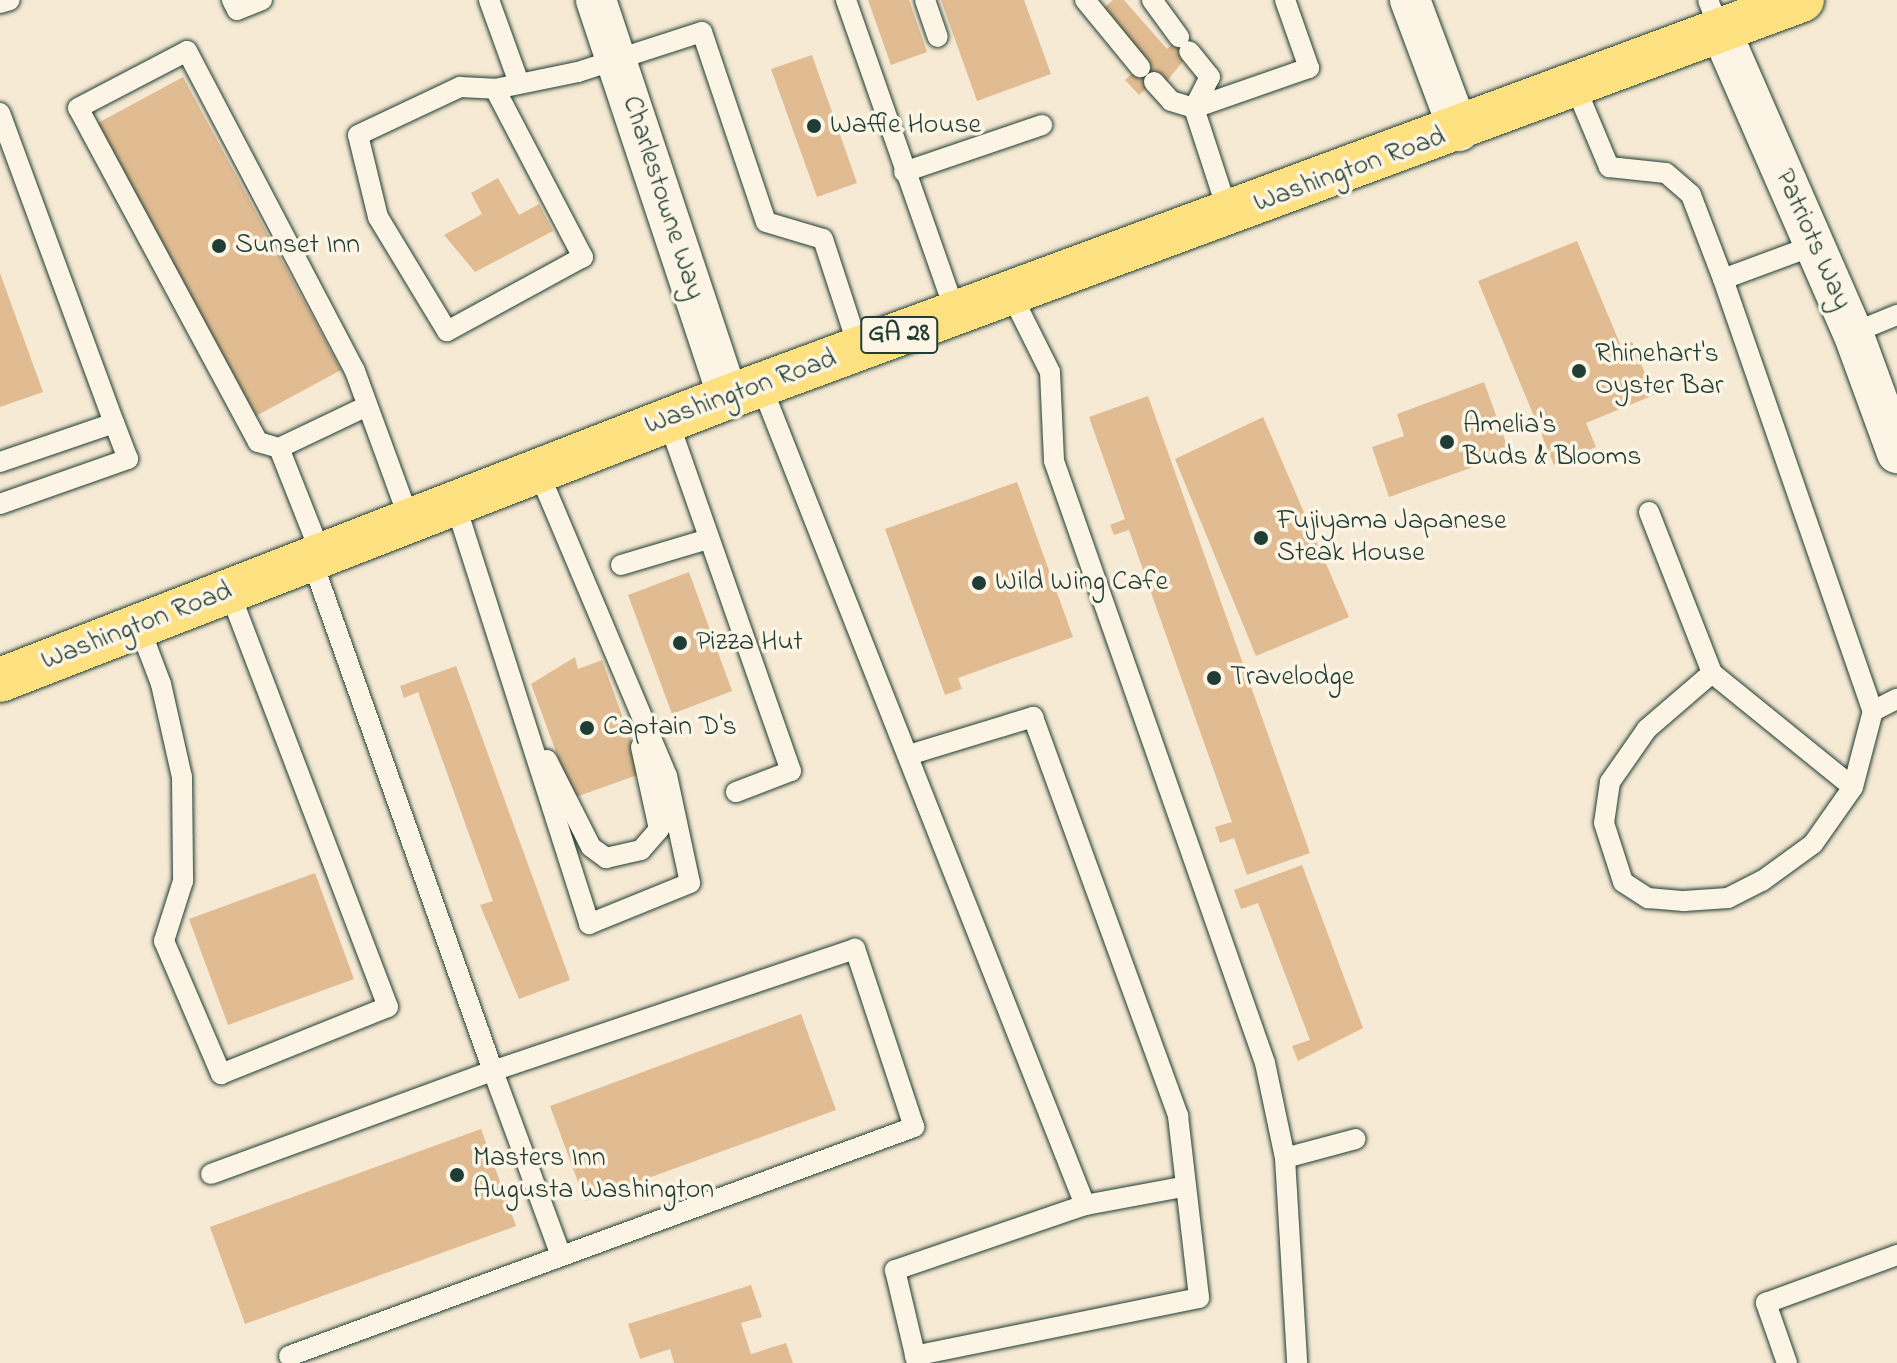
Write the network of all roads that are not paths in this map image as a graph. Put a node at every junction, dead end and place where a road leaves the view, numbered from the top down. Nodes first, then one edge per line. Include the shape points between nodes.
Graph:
1 (10, 0) edge
2 (232, 0) edge
3 (262, 0) edge
4 (489, 0) edge
5 (596, 0) edge
6 (846, 0) edge
7 (925, 0) edge
8 (1085, 0) edge
9 (1152, 0) edge
10 (1285, 0) edge
11 (1410, 0) edge
12 (1802, 0) edge
13 (0, 3) edge
14 (1714, 15) edge
15 (938, 37) dead end
16 (616, 58) junction
17 (519, 83) junction
18 (1575, 86) junction
19 (495, 89) junction
20 (1194, 108) junction
21 (0, 113) edge
22 (1042, 125) dead end
23 (1459, 131) junction
24 (904, 172) junction
25 (1229, 215) junction
26 (1815, 245) junction
27 (1723, 279) junction
28 (1011, 294) junction
29 (956, 314) junction
30 (1897, 315) edge
31 (1853, 333) junction
32 (859, 349) junction
33 (744, 391) junction
34 (363, 408) junction
35 (668, 420) junction
36 (114, 423) junction
37 (279, 448) junction
38 (1897, 453) edge
39 (0, 462) edge
40 (538, 470) junction
41 (455, 503) junction
42 (0, 504) edge
43 (1649, 512) dead end
44 (410, 521) junction
45 (708, 539) junction
46 (316, 556) junction
47 (621, 565) dead end
48 (229, 591) junction
49 (139, 626) junction
50 (1712, 673) junction
51 (0, 680) edge
52 (630, 690) junction
53 (1897, 699) edge
54 (520, 707) junction
55 (1873, 711) junction
56 (912, 754) junction
57 (1853, 787) junction
58 (736, 792) dead end
59 (493, 1071) junction
60 (1356, 1139) dead end
61 (1285, 1158) junction
62 (211, 1174) dead end
63 (1182, 1187) junction
64 (1085, 1205) junction
65 (1897, 1255) edge
66 (561, 1256) junction
67 (289, 1356) dead end
68 (916, 1359) edge
69 (1297, 1363) edge
70 (1787, 1363) edge

1 - 13 lane
2 - 3 lane via 237,10
4 - 17 lane
5 - 16 street, Charlestowne Way
6 - 24 lane
7 - 15 lane
8 - 20 lane via 1171,101
9 - 20 lane via 1210,77
10 - 20 lane via 1309,68
11 - 23 street
12 - 14 main road, Washington Road / GA 28
14 - 18 main road, Washington Road / GA 28
14 - 26 street, Patriots Way
16 - 17 lane
16 - 32 lane via 702,32 766,222 823,239
16 - 33 street, Charlestowne Way
17 - 19 lane
18 - 23 main road, Washington Road / GA 28
18 - 27 lane via 1609,167 1666,173 1691,195
19 - 19 lane via 460,87 358,135 378,217 447,331 583,257
20 - 25 lane
21 - 36 lane
22 - 24 lane
23 - 25 main road, Washington Road / GA 28
24 - 29 lane
25 - 28 main road, Washington Road / GA 28
26 - 27 lane
26 - 31 street, Patriots Way
27 - 55 lane
28 - 29 main road, Washington Road / GA 28
28 - 61 lane via 1050,372 1054,461 1265,1063
29 - 32 main road, Washington Road / GA 28
30 - 31 lane
31 - 38 street, Patriots Way
32 - 33 main road, Washington Road / GA 28
33 - 35 main road, Washington Road / GA 28
33 - 56 lane
34 - 37 lane
34 - 37 lane via 355,371 187,51 78,108 258,442
34 - 44 lane
35 - 40 main road, Washington Road / GA 28
35 - 45 lane
36 - 39 lane
36 - 42 lane via 128,459
37 - 46 lane
40 - 41 main road, Washington Road / GA 28
40 - 52 lane
41 - 44 main road, Washington Road / GA 28
41 - 54 lane
43 - 50 lane
44 - 46 main road, Washington Road / GA 28
45 - 47 lane
45 - 58 lane via 791,771
46 - 48 main road, Washington Road / GA 28
46 - 59 lane
48 - 49 main road, Washington Road / GA 28
48 - 49 lane via 388,1007 221,1074 164,941 183,881 182,777 161,684
49 - 51 main road, Washington Road / GA 28
50 - 57 lane
50 - 57 lane via 1647,729 1610,782 1604,823 1623,882 1648,898 1728,898 1813,844
52 - 54 lane via 659,829 641,850 606,858 591,847
52 - 54 lane via 667,776 690,883 589,924
53 - 55 lane
55 - 57 lane
56 - 63 lane via 1033,717 1178,1116
56 - 64 lane
59 - 62 lane
59 - 66 lane
59 - 66 lane via 855,949 914,1127
60 - 61 lane
61 - 69 lane
63 - 64 lane
63 - 68 lane via 1199,1298
64 - 68 lane via 895,1270
65 - 70 lane via 1766,1303
66 - 67 lane

